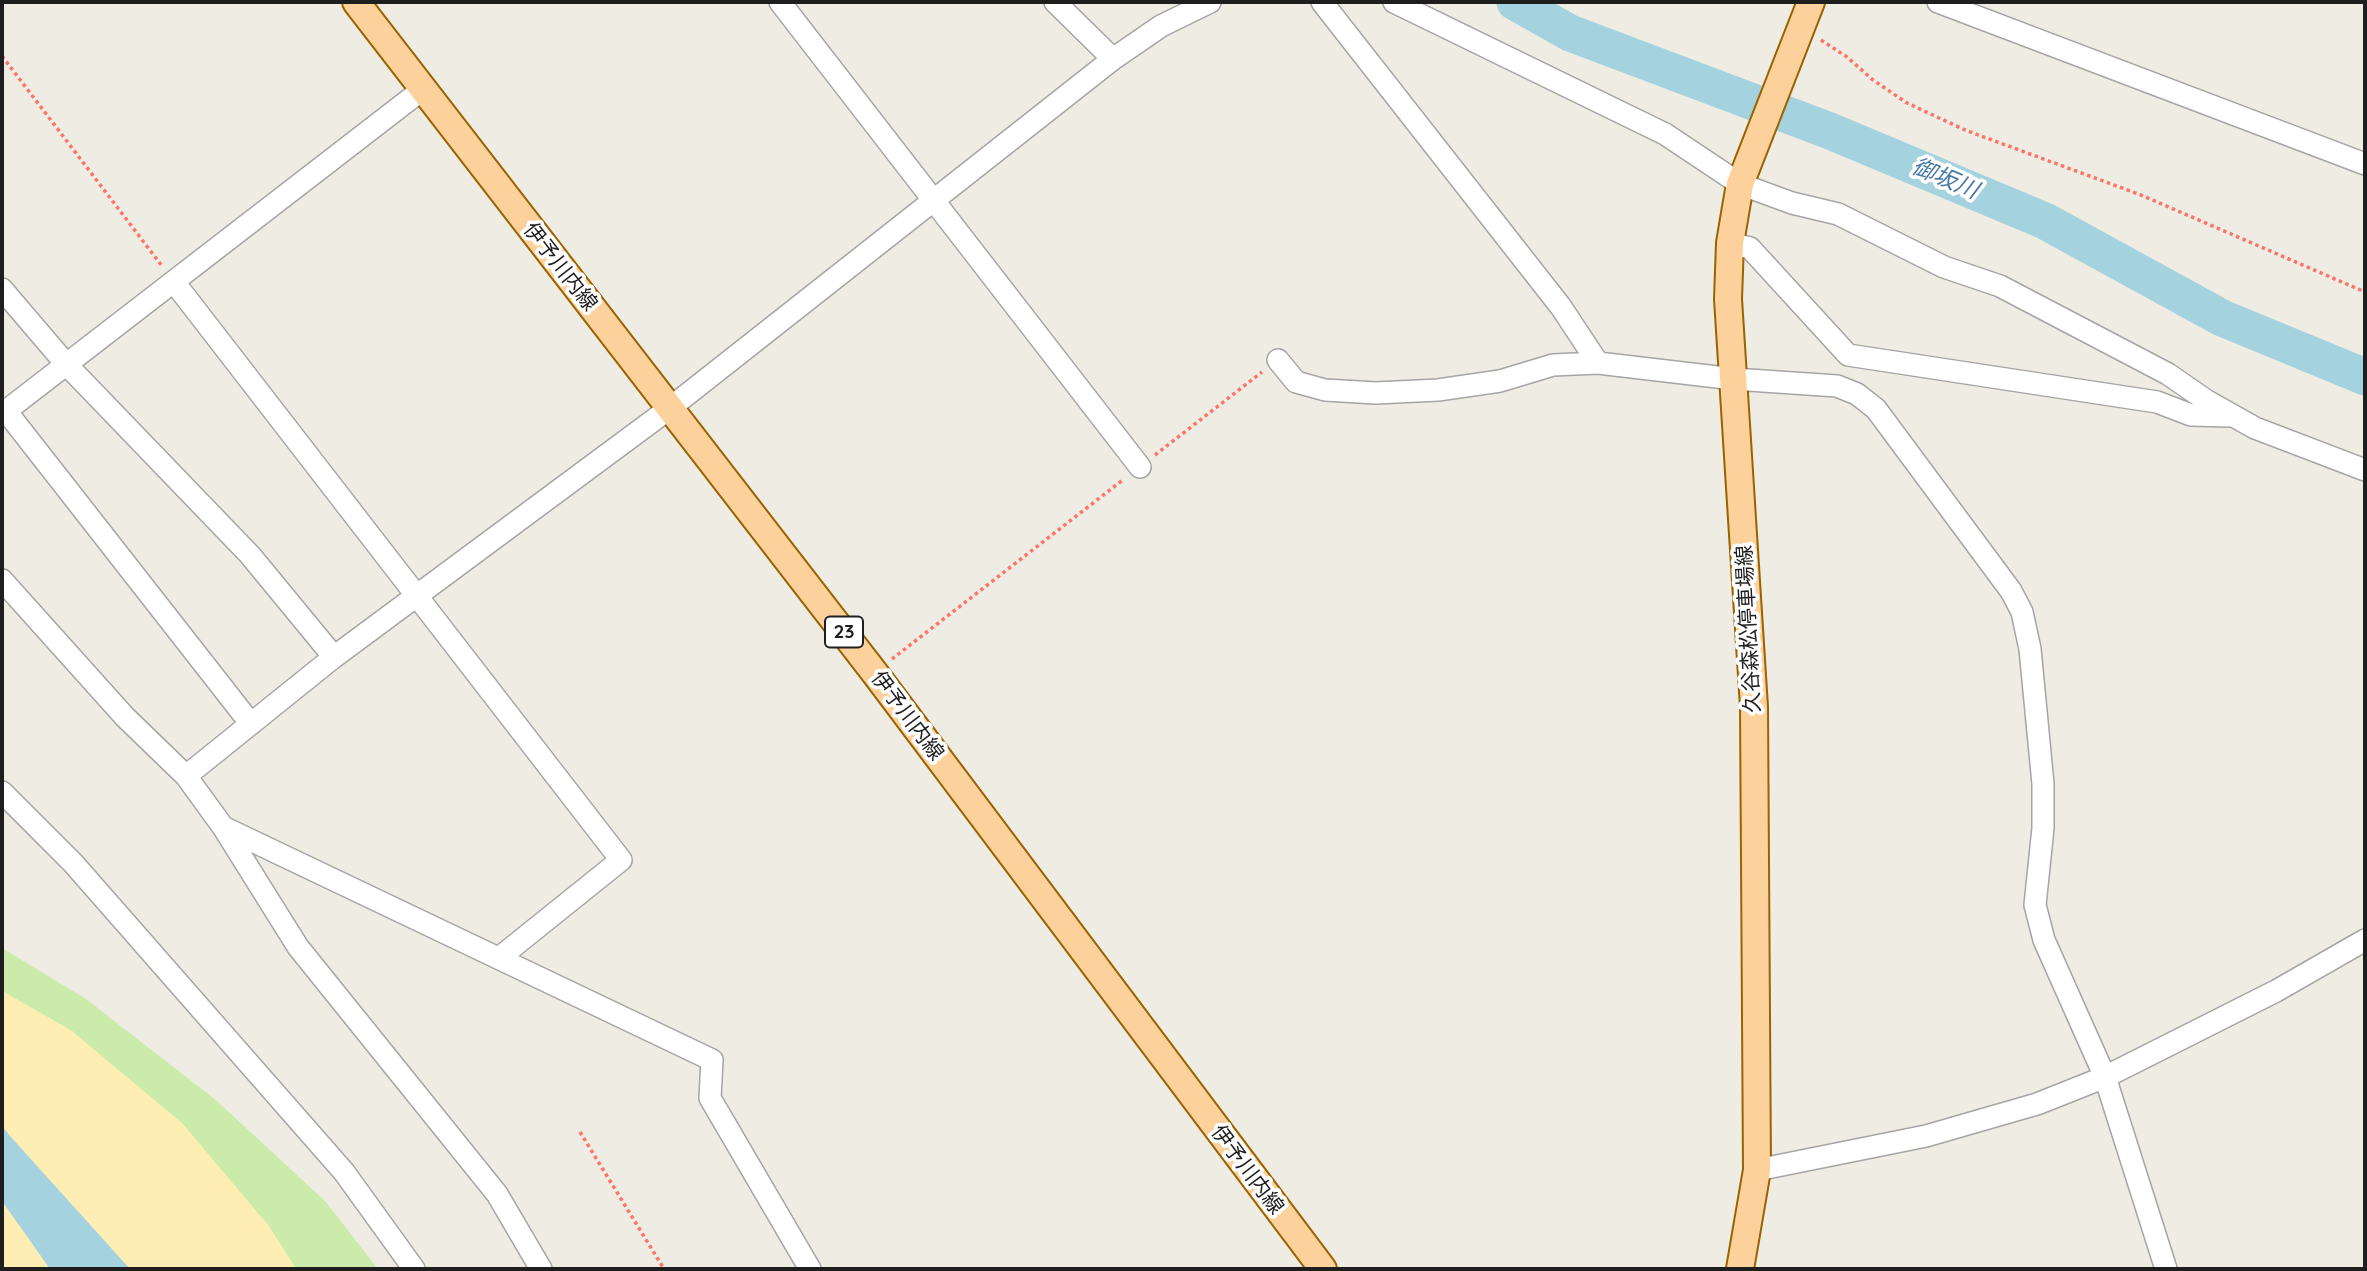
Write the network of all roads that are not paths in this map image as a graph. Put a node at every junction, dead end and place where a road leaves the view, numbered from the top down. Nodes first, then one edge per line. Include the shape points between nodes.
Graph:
1 (356, 2) edge
2 (780, 2) edge
3 (1055, 2) edge
4 (1210, 2) edge
5 (1322, 2) edge
6 (1394, 2) edge
7 (1811, 2) edge
8 (1938, 2) edge
9 (1113, 59) junction
10 (423, 89) junction
11 (2365, 164) edge
12 (1743, 177) junction
13 (932, 200) junction
14 (1730, 243) junction
15 (174, 282) junction
16 (2, 289) edge
17 (1278, 360) road end
18 (1598, 363) junction
19 (66, 364) junction
20 (1734, 379) junction
21 (670, 408) junction
22 (4, 412) edge
23 (2232, 416) junction
24 (1140, 467) road end
25 (2365, 470) edge
26 (2, 580) edge
27 (416, 596) junction
28 (334, 657) junction
29 (251, 724) junction
30 (186, 776) junction
31 (2, 792) edge
32 (223, 827) junction
33 (2365, 940) edge
34 (499, 958) junction
35 (2105, 1077) junction
36 (1757, 1170) junction
37 (414, 1269) edge
38 (541, 1269) edge
39 (810, 1269) edge
40 (1323, 1269) edge
41 (1740, 1269) edge
42 (2166, 1269) edge

1 - 10 main road, 伊予川内線 / 23
2 - 13 street
3 - 9 street
4 - 9 street via 1161,26
5 - 18 street via 1561,307
6 - 12 street
7 - 12 main road, 久谷森松停車場線
8 - 11 street
9 - 13 street
10 - 15 street
10 - 21 main road, 伊予川内線 / 23
12 - 14 main road, 久谷森松停車場線
12 - 23 street via 1792,203 1838,214 1944,267 2000,286 2168,374
13 - 21 street
13 - 24 street
14 - 20 main road, 久谷森松停車場線 via 1728,299
14 - 23 street via 1750,248 1848,355 2157,402 2191,415
15 - 19 street
15 - 27 street
16 - 19 street
17 - 18 street via 1296,382 1325,390 1376,393 1438,390 1500,381 1553,365
18 - 20 street
19 - 22 street
19 - 28 street via 250,555
20 - 35 street via 1836,386 1857,394 1876,409 2011,591 2022,612 2030,649 2043,784 2035,905 2043,940
20 - 36 main road, 久谷森松停車場線 via 1754,707
21 - 27 street
21 - 40 main road, 伊予川内線 / 23
22 - 29 street
23 - 25 street
26 - 30 street via 125,717
27 - 28 street
27 - 34 street via 621,860
28 - 29 street
29 - 30 street
30 - 32 street
31 - 37 street via 73,863 344,1172
32 - 34 street
32 - 38 street via 298,947 496,1194
33 - 35 street via 2276,991
34 - 39 street via 712,1059 710,1098
35 - 36 street via 2037,1104 1926,1136
35 - 42 street
36 - 41 main road, 久谷森松停車場線

